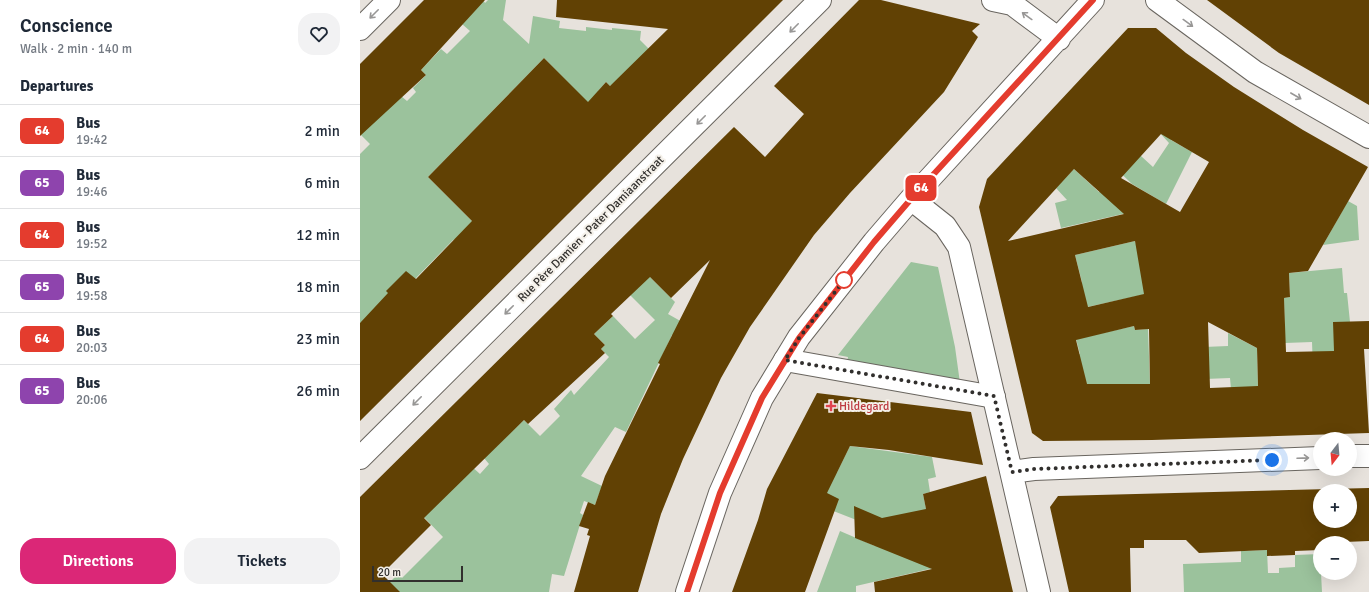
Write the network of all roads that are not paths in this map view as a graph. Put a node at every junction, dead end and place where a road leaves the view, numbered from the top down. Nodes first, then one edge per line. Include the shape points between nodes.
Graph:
1 (389, 0) edge
2 (820, 0) edge
3 (993, 0) edge
4 (1093, 0) edge
5 (1157, 0) edge
6 (360, 29) edge
7 (1059, 39) junction
8 (1369, 137) edge
9 (911, 199) junction
10 (785, 360) junction
11 (994, 396) junction
12 (1357, 456) edge
13 (1369, 456) edge
14 (360, 458) edge
15 (1313, 458) edge
16 (1012, 472) junction
17 (687, 592) edge
18 (1039, 592) edge

1 -> 6 street
2 -> 14 street, Rue Père Damien - Pater Damiaanstraat
7 -> 3 street via 1012,4
4 - 7 street
5 -> 8 street via 1255,72
7 - 9 street
9 - 10 street via 874,242 799,338
9 - 11 street via 945,226 959,247
10 - 11 street
10 - 17 street via 762,398 720,493
11 - 16 street
12 - 13 street
16 -> 15 street
16 - 18 street

